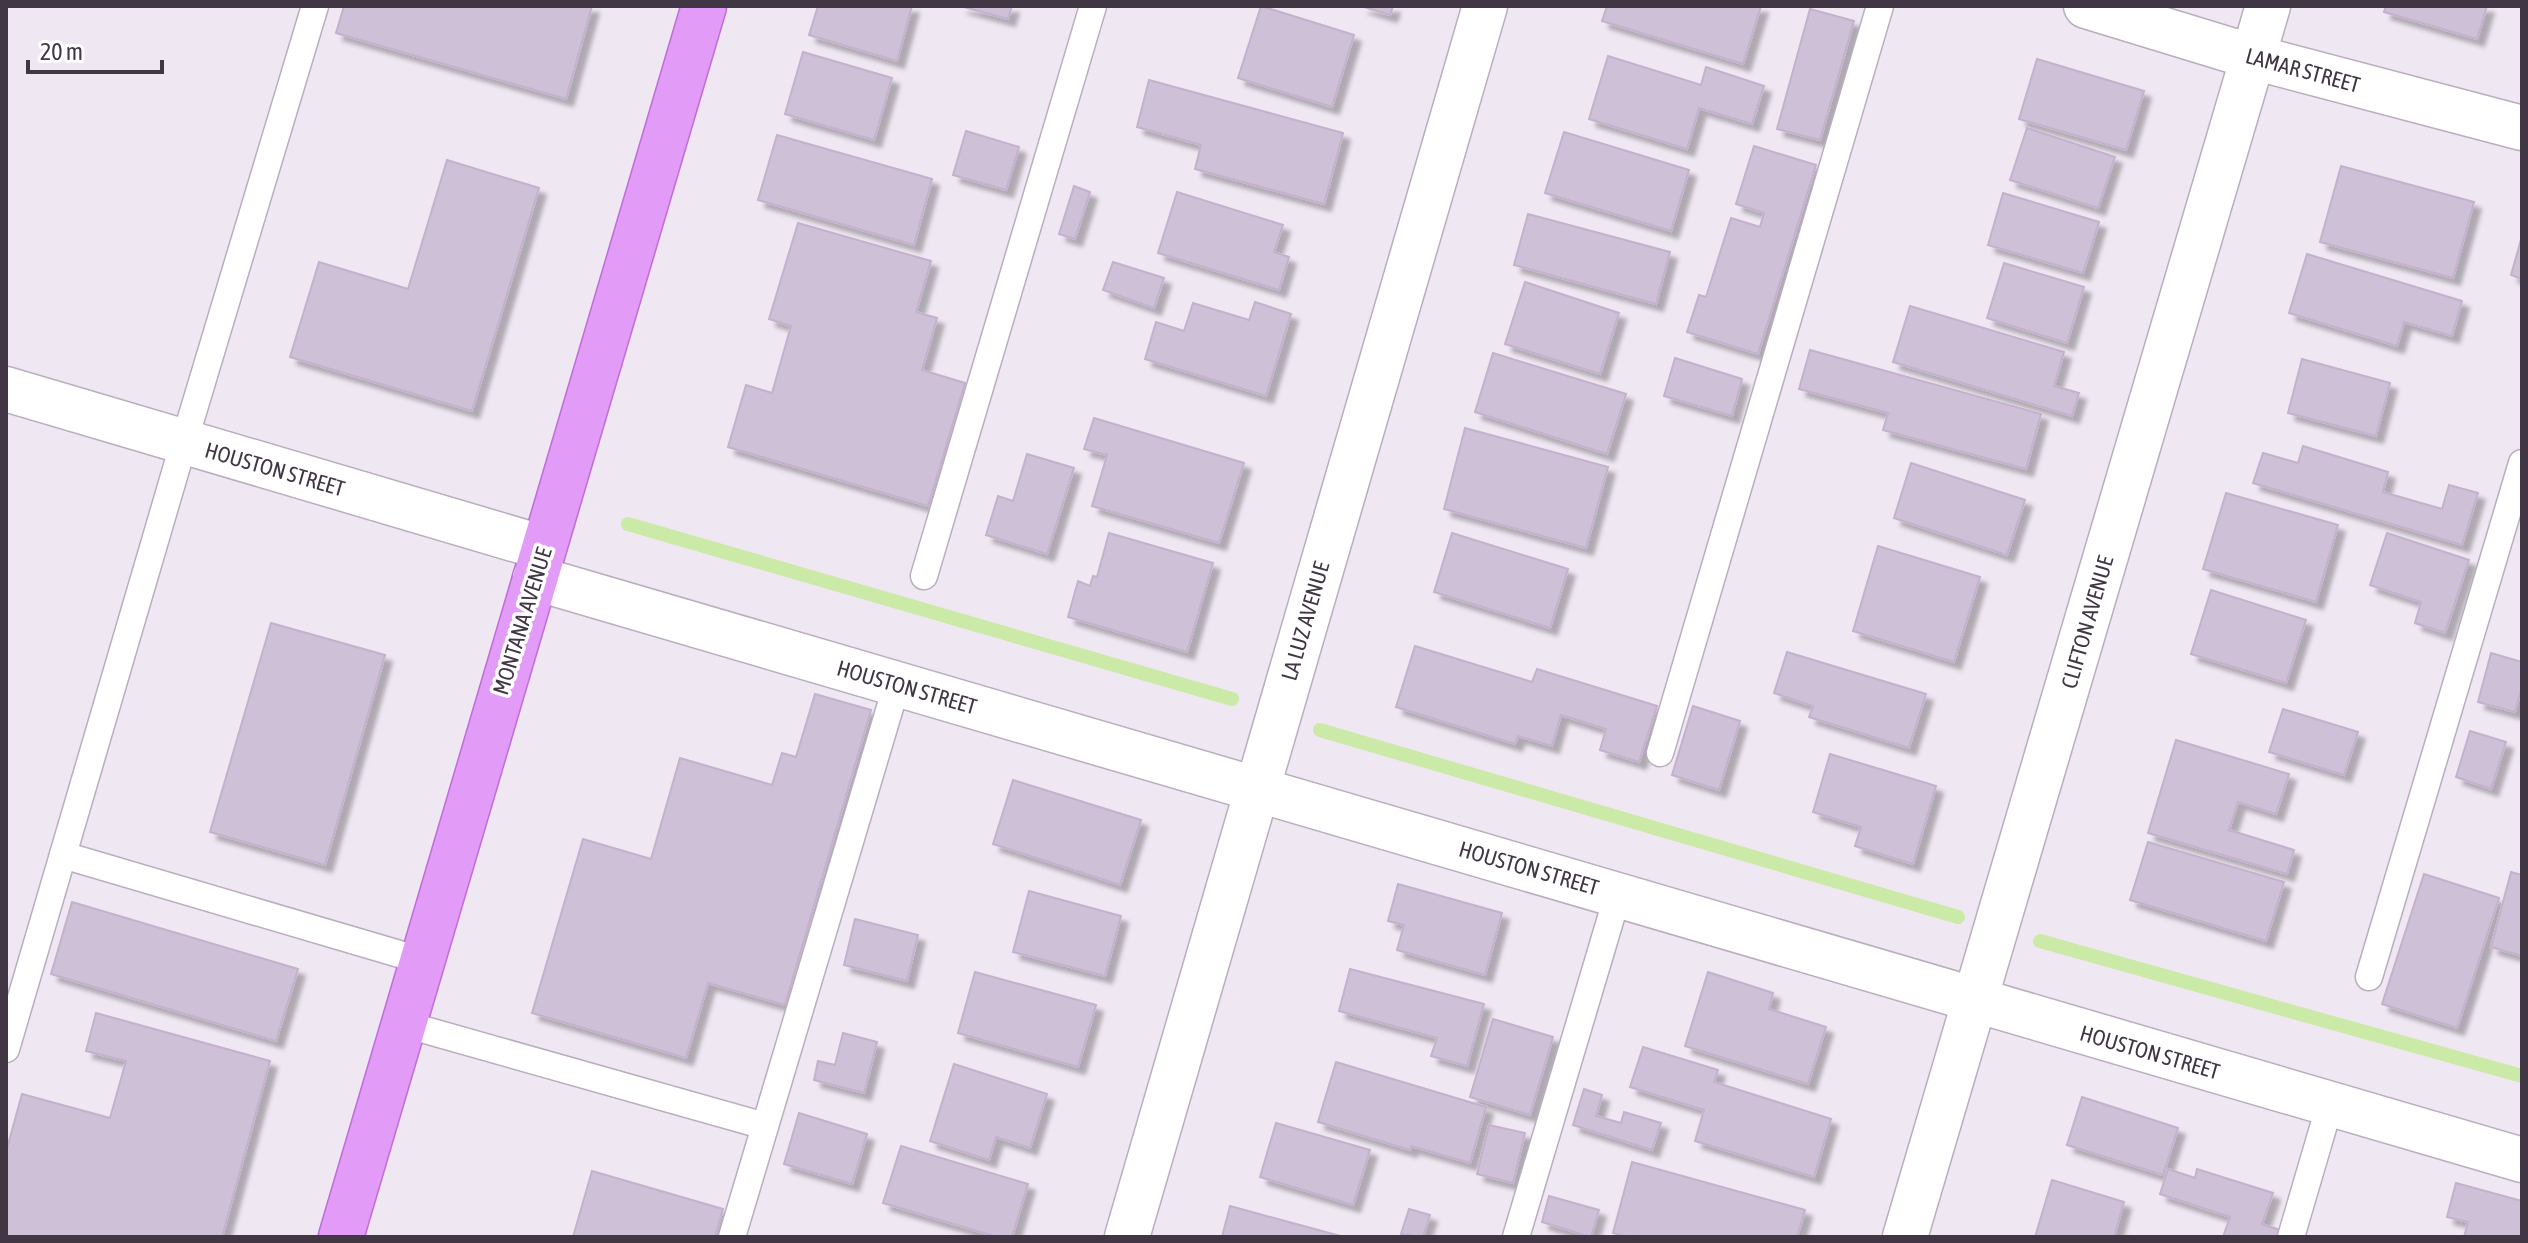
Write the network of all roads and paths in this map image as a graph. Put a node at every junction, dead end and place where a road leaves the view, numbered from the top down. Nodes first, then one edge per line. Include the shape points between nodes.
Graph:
1 (315, 6) edge
2 (704, 6) edge
3 (1093, 6) edge
4 (1485, 6) edge
5 (1880, 6) edge
6 (2086, 6) edge
7 (2268, 6) edge
8 (2253, 57) junction
9 (2522, 128) edge
10 (6, 389) edge
11 (184, 442) junction
12 (2522, 463) edge
13 (540, 563) junction
14 (924, 576) dead end
15 (897, 684) junction
16 (1660, 753) dead end
17 (1256, 790) junction
18 (63, 855) junction
19 (1618, 894) junction
20 (423, 961) junction
21 (2369, 977) dead end
22 (1975, 1001) junction
23 (404, 1024) junction
24 (6, 1049) edge
25 (2330, 1104) junction
26 (765, 1126) junction
27 (2522, 1160) edge
28 (341, 1237) edge
29 (732, 1237) edge
30 (1127, 1237) edge
31 (1516, 1237) edge
32 (1905, 1237) edge
33 (2291, 1237) edge

1 - 11 lane
2 - 13 main road, MONTANA AVENUE
3 - 14 lane
4 - 17 street, LA LUZ AVENUE
5 - 16 lane
6 - 8 street, LAMAR STREET
7 - 8 street, CLIFTON AVENUE
8 - 9 street, LAMAR STREET
8 - 22 street, CLIFTON AVENUE
10 - 11 street, HOUSTON STREET
11 - 13 street, HOUSTON STREET
11 - 18 lane
12 - 21 lane
13 - 15 street, HOUSTON STREET
13 - 20 main road, MONTANA AVENUE
15 - 17 street, HOUSTON STREET
15 - 26 lane
17 - 19 street, HOUSTON STREET
17 - 30 street, LA LUZ AVENUE
18 - 20 lane
18 - 24 lane
19 - 22 street, HOUSTON STREET
19 - 31 lane
20 - 23 main road, MONTANA AVENUE
22 - 25 street, HOUSTON STREET
22 - 32 street, CLIFTON AVENUE
23 - 26 lane
23 - 28 main road, MONTANA AVENUE
25 - 27 street, HOUSTON STREET
25 - 33 lane
26 - 29 lane

